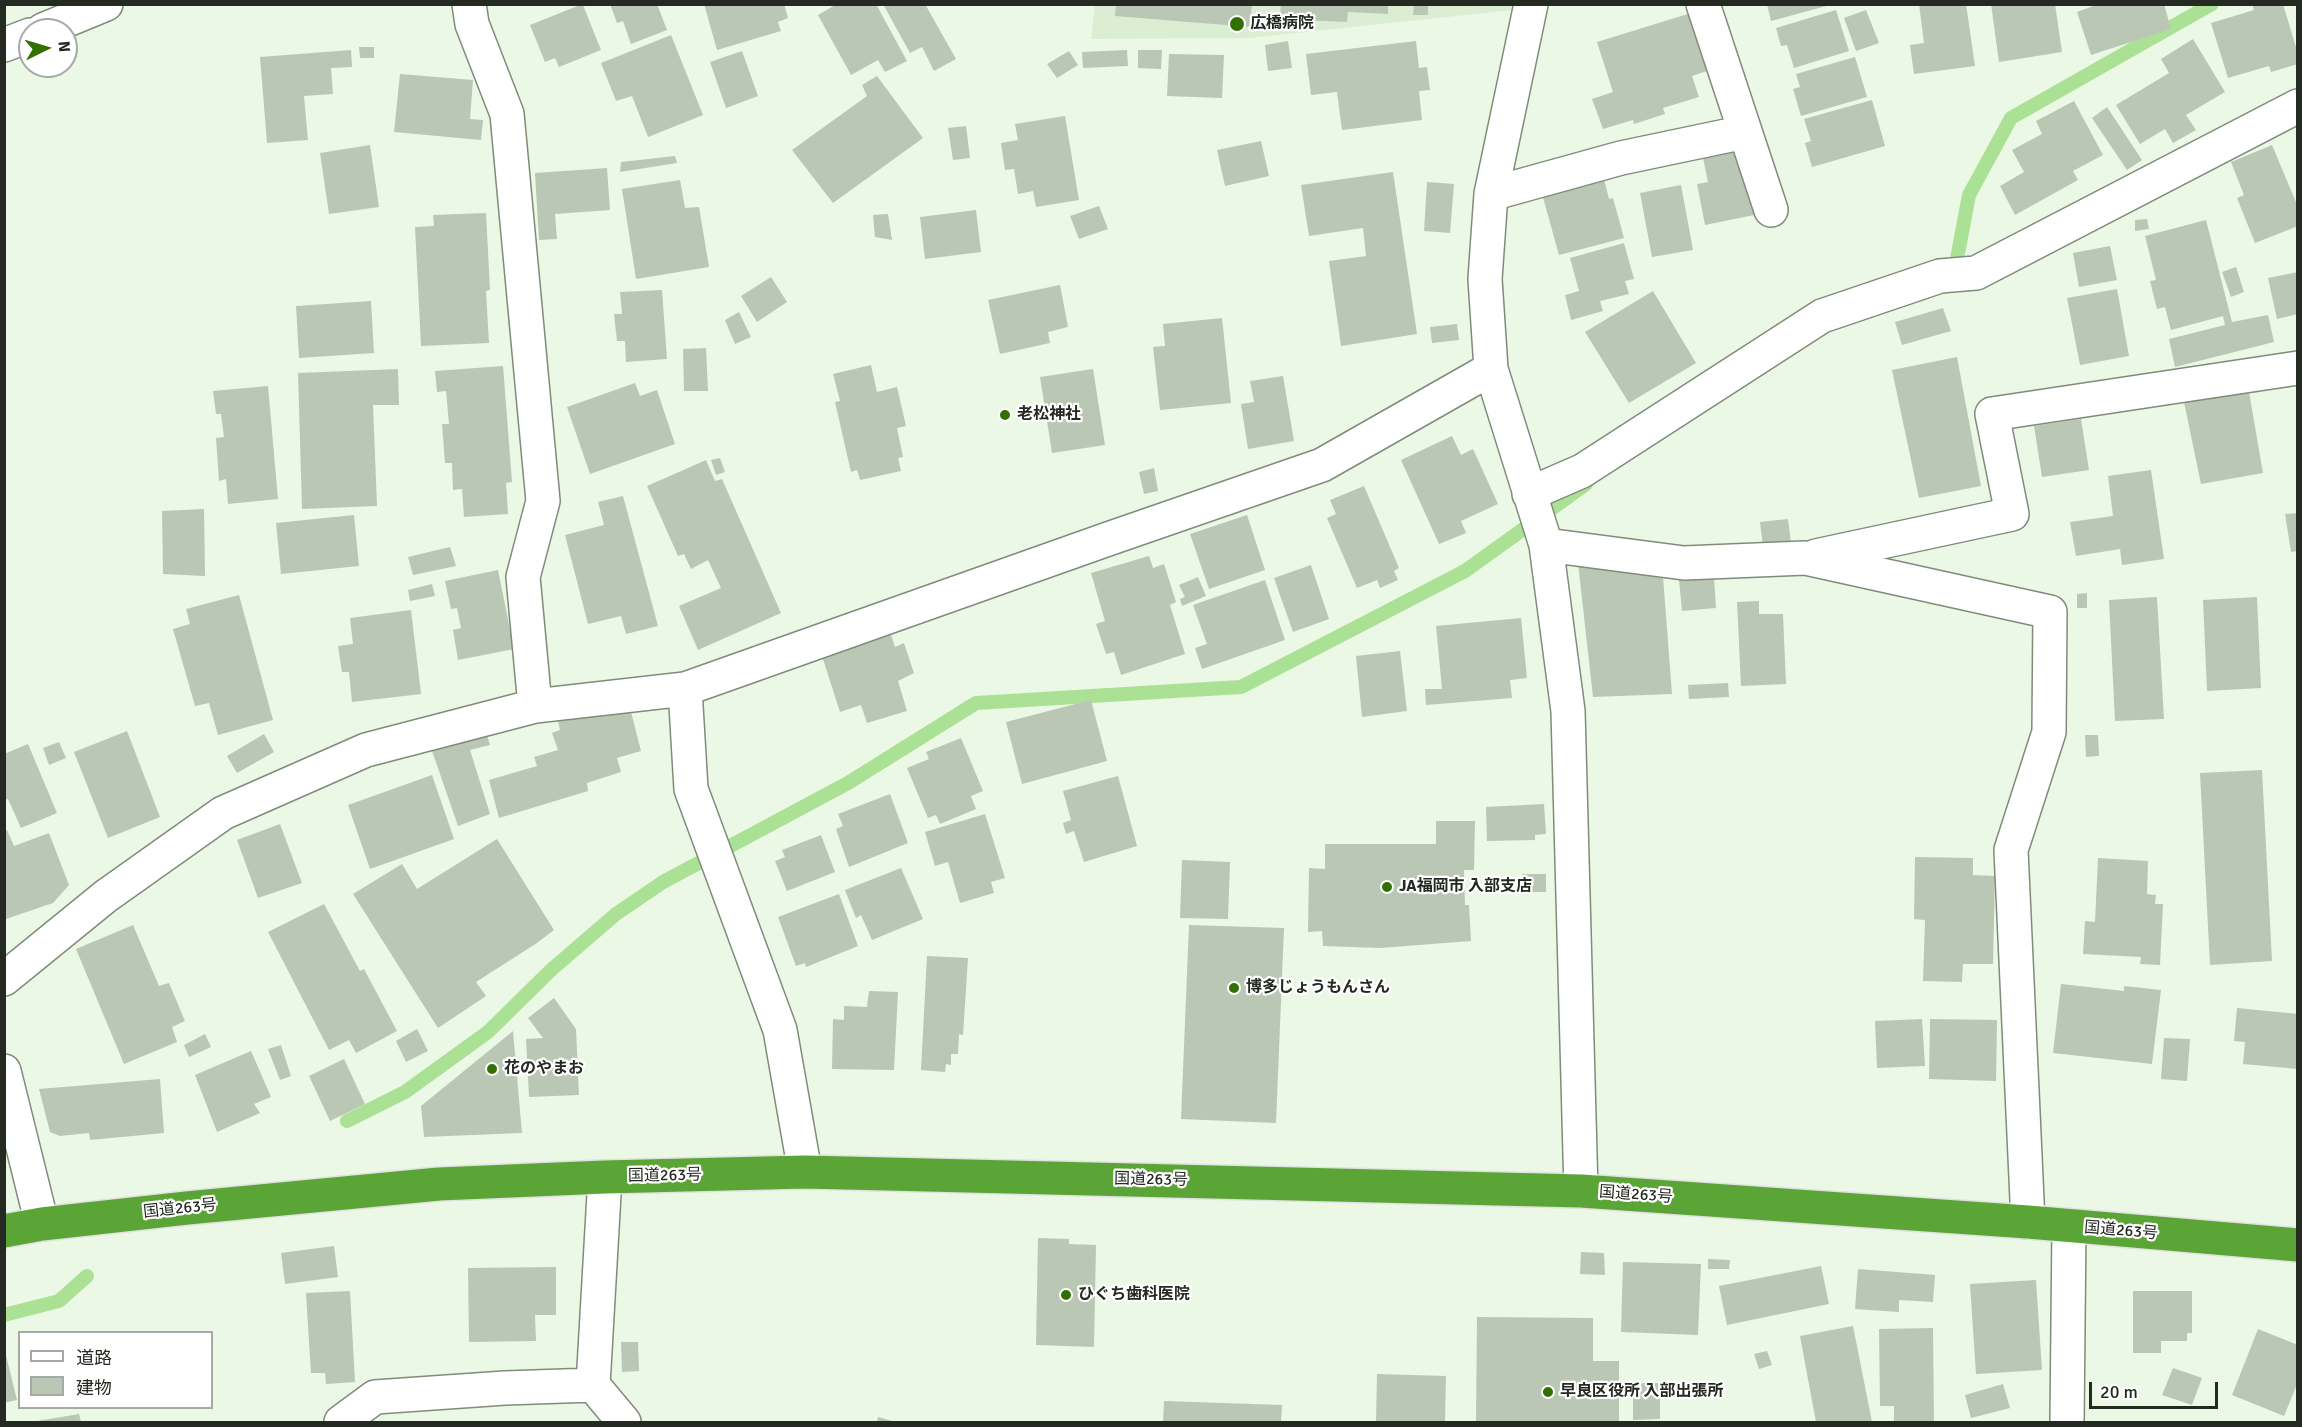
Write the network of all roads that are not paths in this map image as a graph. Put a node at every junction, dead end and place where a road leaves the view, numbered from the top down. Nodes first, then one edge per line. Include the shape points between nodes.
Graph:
1 (106, 4) edge
2 (469, 4) edge
3 (1531, 4) edge
4 (1703, 4) edge
5 (72, 18) edge
6 (2298, 106) edge
7 (1745, 132) junction
8 (1491, 194) junction
9 (1771, 210) dead end
10 (2298, 368) edge
11 (1491, 369) junction
12 (1537, 518) junction
13 (1805, 558) junction
14 (684, 689) junction
15 (535, 706) junction
16 (4, 979) edge
17 (4, 1071) edge
18 (805, 1172) junction
19 (605, 1177) junction
20 (1581, 1191) junction
21 (2028, 1222) junction
22 (42, 1224) junction
23 (2069, 1226) junction
24 (4, 1231) edge
25 (2298, 1245) edge
26 (593, 1385) junction
27 (341, 1422) edge
28 (624, 1422) edge
29 (2067, 1422) edge

1 - 5 street
2 - 15 street via 472,24 507,114 543,501 523,577
3 - 8 street
4 - 7 street
6 - 12 street via 1976,273 1940,276 1822,316 1582,471
7 - 8 street via 1621,158
7 - 9 street
8 - 11 street via 1485,279
10 - 13 street via 1992,414 2012,514
11 - 12 street
11 - 14 street via 1322,465
12 - 13 street via 1684,563
12 - 20 street via 1568,711
13 - 21 street via 2050,612 2049,732 2011,850
14 - 15 street
14 - 18 street via 691,789 780,1030
15 - 16 street via 366,750 223,813 106,896
17 - 22 street
18 - 19 highway, 国道263号
18 - 20 highway, 国道263号
19 - 22 highway, 国道263号 via 440,1184
19 - 26 street
20 - 21 highway, 国道263号
21 - 23 highway, 国道263号
22 - 24 highway, 国道263号
23 - 25 highway, 国道263号
23 - 29 street
26 - 27 street via 375,1397
26 - 28 street

